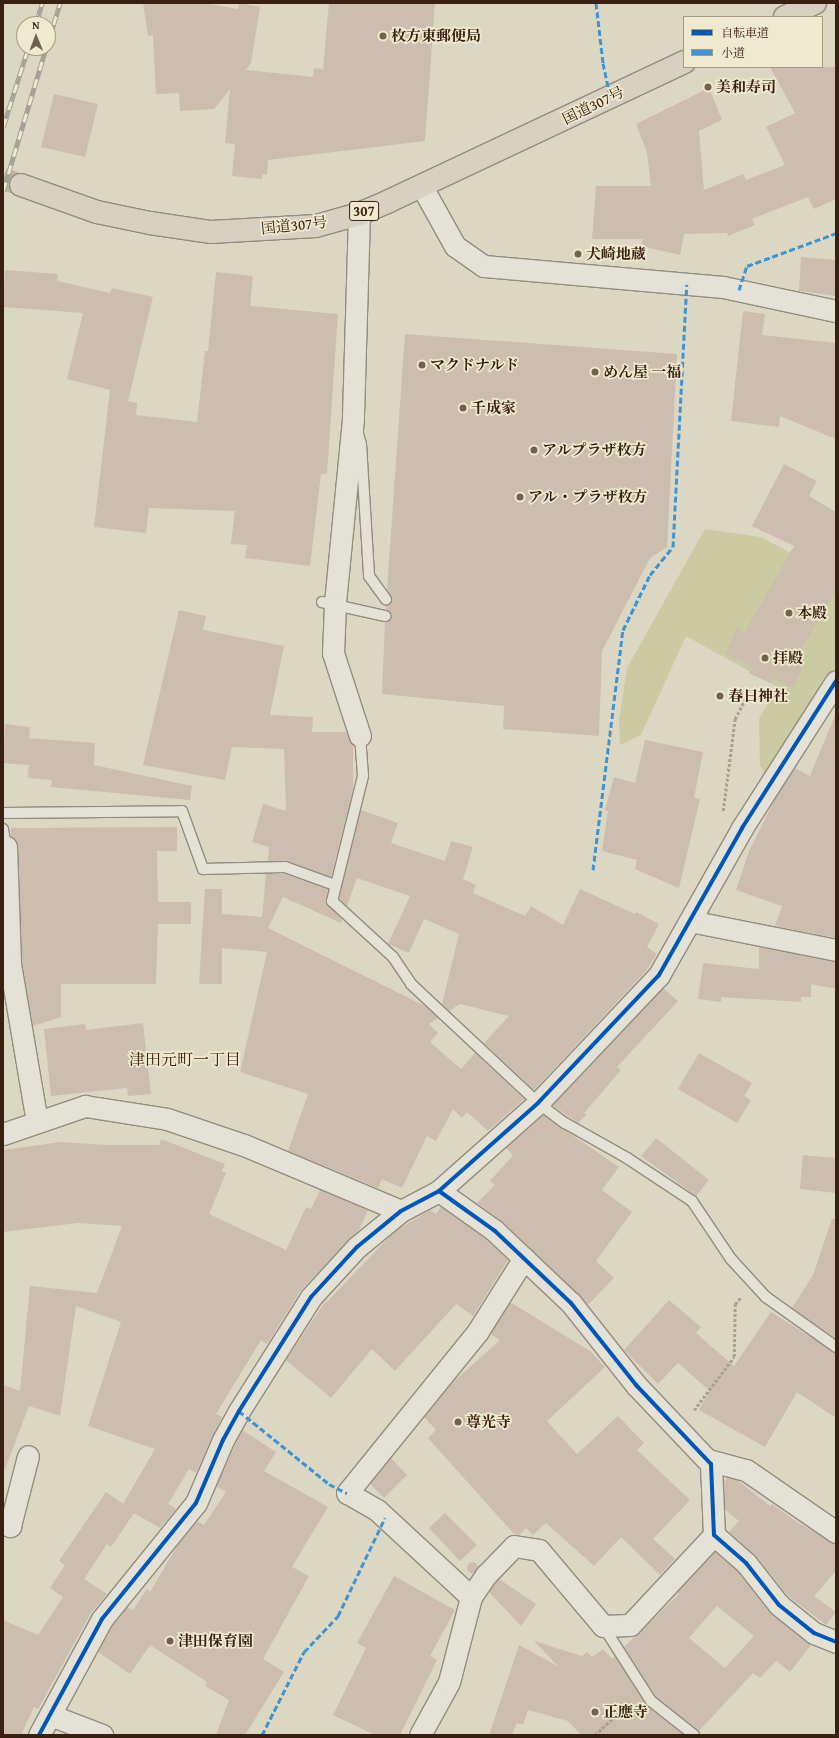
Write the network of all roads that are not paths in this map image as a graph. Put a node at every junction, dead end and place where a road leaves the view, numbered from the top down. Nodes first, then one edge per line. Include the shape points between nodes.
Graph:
1 (816, 3) edge
2 (786, 16) edge
3 (683, 62) edge
4 (21, 185) tunnel mouth
5 (421, 186) junction
6 (359, 214) junction
7 (836, 311) edge
8 (353, 419) junction
9 (386, 599) dead end
10 (328, 603) junction
11 (385, 616) dead end
12 (836, 681) edge
13 (360, 736) joint
14 (3, 813) edge
15 (4, 841) edge
16 (335, 885) junction
17 (690, 921) junction
18 (836, 950) edge
19 (538, 1102) junction
20 (37, 1122) junction
21 (3, 1134) edge
22 (439, 1191) junction
23 (401, 1211) junction
24 (524, 1258) junction
25 (836, 1347) edge
26 (28, 1456) dead end
27 (708, 1460) junction
28 (3, 1523) edge
29 (836, 1532) edge
30 (714, 1535) junction
31 (470, 1597) junction
32 (603, 1626) junction
33 (836, 1642) edge
34 (50, 1715) junction
35 (39, 1735) edge
36 (102, 1735) edge
37 (420, 1735) edge
38 (694, 1735) edge

1 - 2 highway
3 - 5 highway, 国道307号 / 307
4 - 6 highway, 国道307号 / 307 via 97,212 150,224 211,232 316,226
5 - 6 highway, 国道307号 / 307
5 - 7 street via 455,246 484,266 723,287
6 - 8 street
8 - 9 lane via 361,444 369,576
8 - 10 street
10 - 11 lane
10 - 13 street via 333,653
12 - 17 street via 742,828
13 - 16 lane via 363,776
14 - 16 lane via 182,811 203,870 285,867
15 - 20 street via 10,964
16 - 19 lane via 332,901 393,957 412,984
17 - 18 street
17 - 19 street via 659,975
19 - 22 street
19 - 25 lane via 565,1123 627,1158 692,1202 731,1259 752,1283 766,1297
20 - 21 street
20 - 23 street via 85,1106 167,1119 244,1145
22 - 23 street
22 - 24 street via 494,1231
23 - 34 street via 358,1247 311,1297 239,1411 223,1440 196,1503 102,1619
24 - 27 street via 571,1303 636,1384
24 - 31 street via 478,1331 347,1494 377,1510
26 - 28 street via 10,1526
27 - 29 street via 746,1470
27 - 30 street via 711,1464
30 - 32 street via 630,1625
30 - 33 street via 746,1563 779,1605 814,1633
31 - 32 street via 486,1575 514,1546 539,1550
31 - 37 street via 449,1682
32 - 38 lane via 651,1701
34 - 35 street
34 - 36 street

